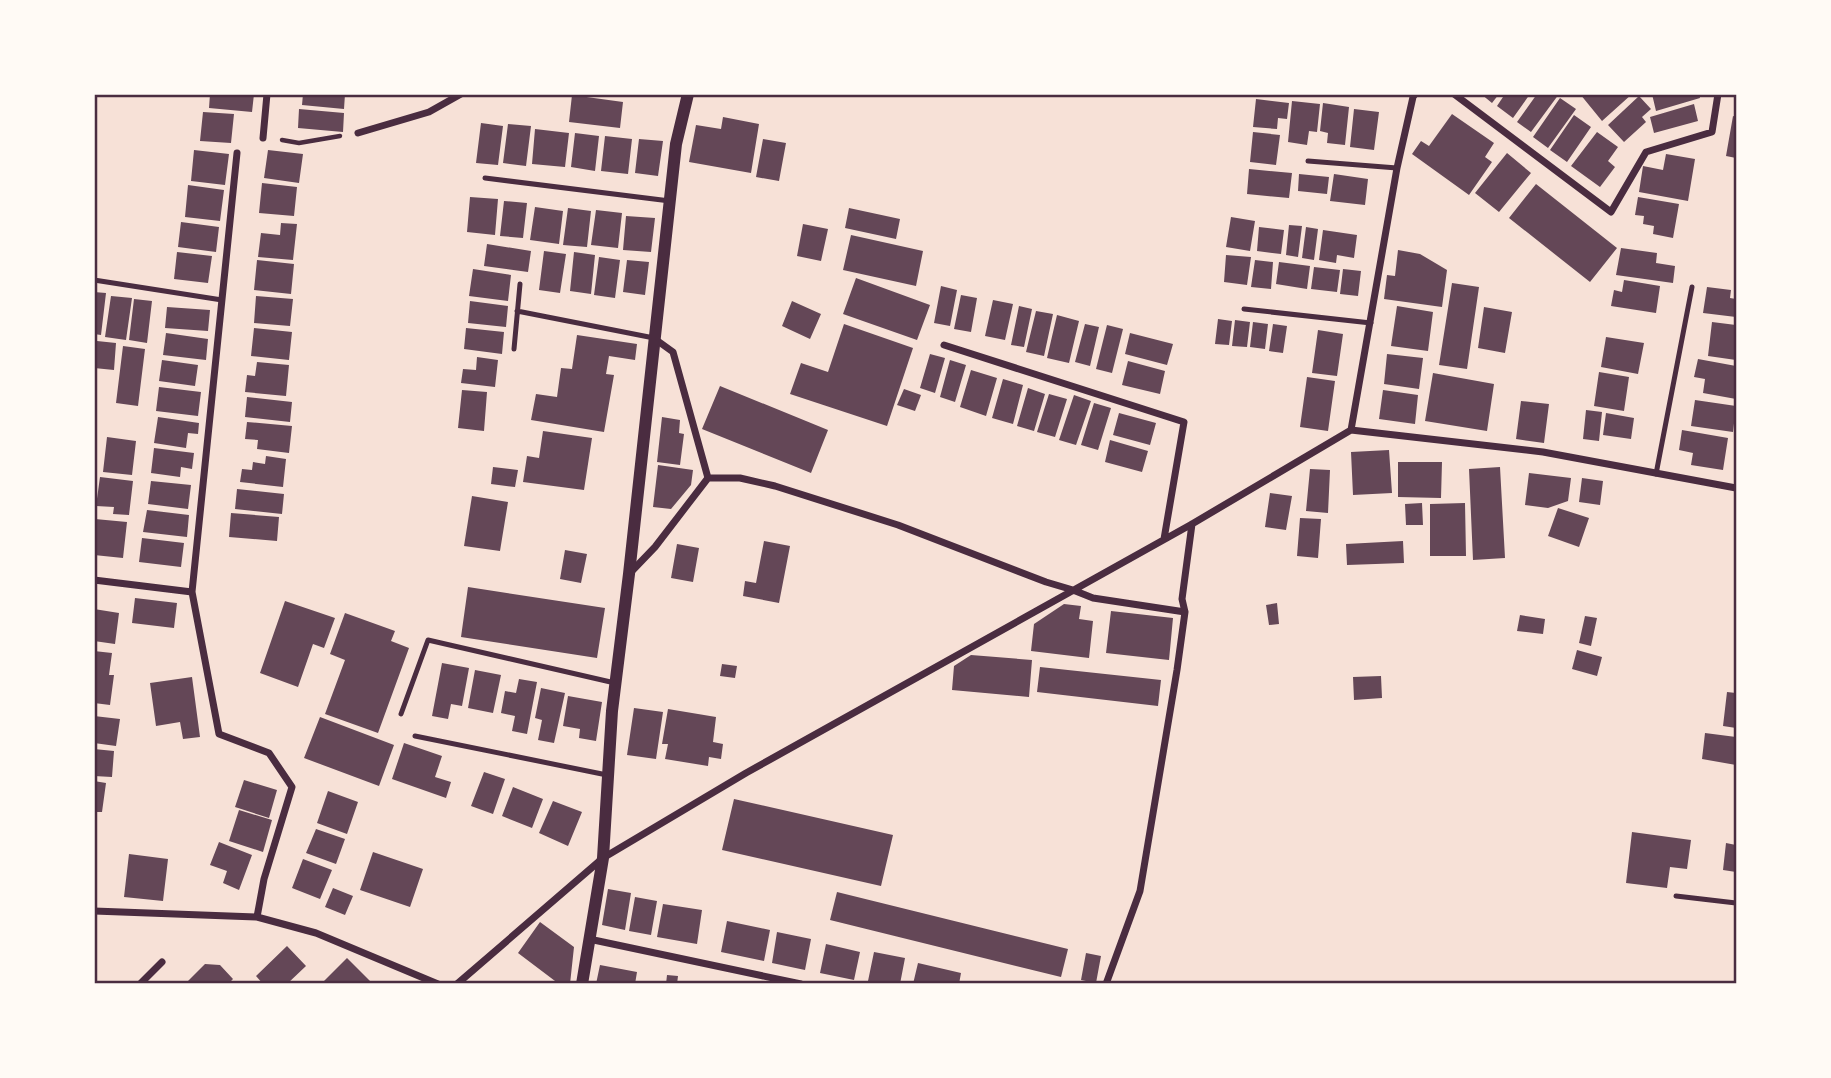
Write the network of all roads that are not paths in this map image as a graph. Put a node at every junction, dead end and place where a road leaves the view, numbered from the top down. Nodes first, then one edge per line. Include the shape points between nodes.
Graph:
1 (267, 94) edge
2 (461, 94) edge
3 (688, 94) edge
4 (1454, 94) edge
5 (1718, 94) edge
6 (1413, 95) edge
7 (358, 132) road end
8 (263, 138) road end
9 (237, 153) dead end
10 (1308, 161) dead end
11 (1396, 168) junction
12 (485, 178) dead end
13 (670, 201) junction
14 (94, 280) edge
15 (520, 284) dead end
16 (1692, 287) dead end
17 (222, 300) junction
18 (1244, 309) dead end
19 (517, 311) junction
20 (1371, 323) junction
21 (654, 338) junction
22 (944, 345) dead end
23 (513, 349) dead end
24 (1351, 430) junction
25 (1656, 474) junction
26 (708, 478) junction
27 (1737, 488) edge
28 (1192, 524) junction
29 (1164, 539) junction
30 (629, 574) junction
31 (94, 580) edge
32 (1073, 590) junction
33 (192, 592) junction
34 (1185, 611) junction
35 (615, 683) junction
36 (401, 714) dead end
37 (415, 736) dead end
38 (608, 776) junction
39 (603, 858) junction
40 (1676, 896) dead end
41 (1737, 903) edge
42 (94, 911) edge
43 (257, 917) junction
44 (589, 939) junction
45 (162, 962) dead end
46 (140, 984) edge
47 (438, 984) edge
48 (457, 984) edge
49 (582, 984) edge
50 (801, 984) edge
51 (1106, 984) edge

1 - 8 street
2 - 7 street via 429,112
3 - 13 street via 676,144
4 - 5 street via 1611,212 1646,152 1712,132
6 - 11 street
9 - 17 street
10 - 11 lane
11 - 20 street
12 - 13 lane
13 - 21 street
14 - 17 lane
15 - 19 lane
16 - 25 lane
17 - 33 street
18 - 20 lane
19 - 21 lane
19 - 23 lane
20 - 24 street
21 - 26 street via 673,352
21 - 30 street
22 - 29 street via 1184,422
24 - 25 street via 1542,452
24 - 28 street
25 - 27 street
26 - 30 street
26 - 32 street via 740,478 775,486 898,525
28 - 29 street
28 - 34 street via 1182,599
29 - 32 street
30 - 35 street
31 - 33 street
32 - 34 street via 1094,598
32 - 39 street
33 - 43 street via 219,734 269,753 292,786
34 - 51 street via 1140,891
35 - 36 lane via 428,640
35 - 38 street
37 - 38 lane
38 - 39 street
39 - 44 street
39 - 48 street
40 - 41 lane
42 - 43 street
43 - 47 street via 316,933
44 - 49 street
44 - 50 street
45 - 46 street

